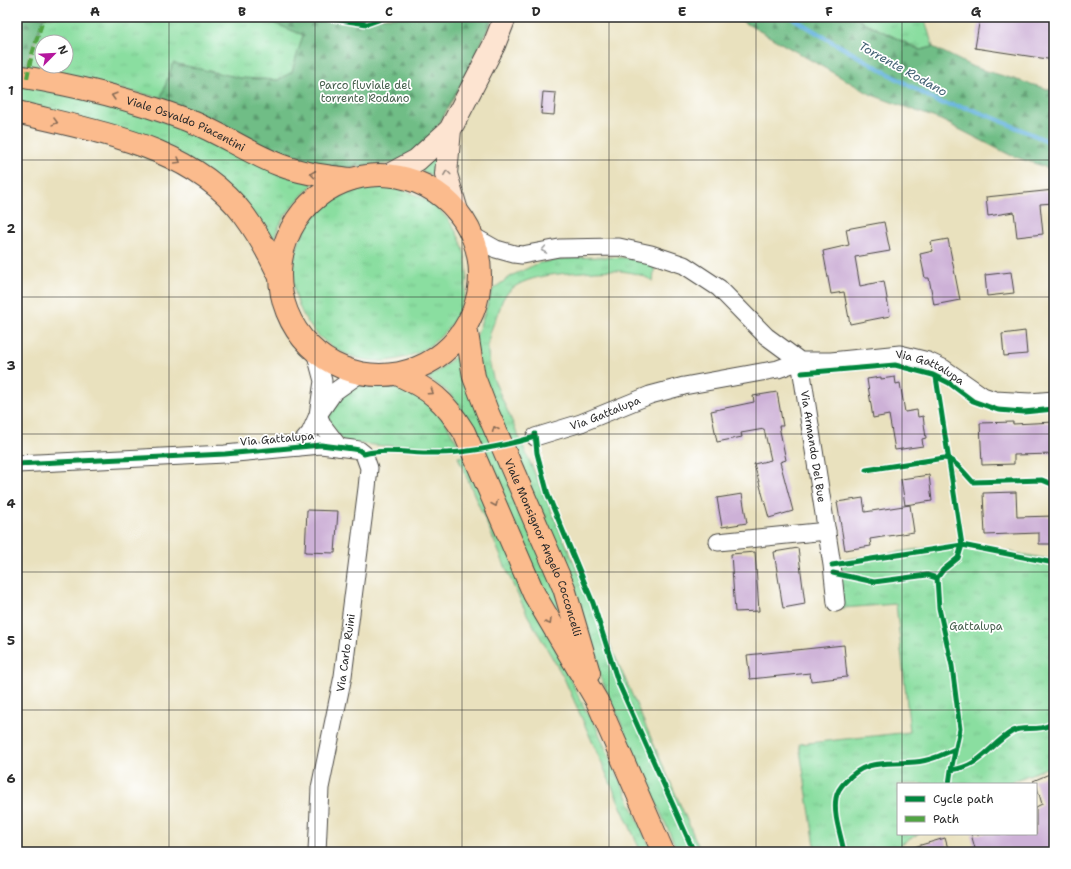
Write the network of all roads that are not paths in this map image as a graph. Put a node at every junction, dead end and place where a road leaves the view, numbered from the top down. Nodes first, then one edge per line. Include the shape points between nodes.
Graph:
1 (505, 17) edge
2 (17, 76) edge
3 (17, 112) edge
4 (450, 130) junction
5 (389, 175) junction
6 (351, 179) junction
7 (457, 211) junction
8 (472, 235) junction
9 (279, 275) junction
10 (466, 327) junction
11 (316, 351) junction
12 (800, 361) junction
13 (361, 373) junction
14 (397, 374) junction
15 (1054, 400) edge
16 (318, 415) junction
17 (535, 437) dead end
18 (298, 447) junction
19 (339, 447) junction
20 (364, 454) joint
21 (17, 464) edge
22 (827, 531) junction
23 (718, 542) dead end
24 (836, 604) dead end
25 (597, 701) junction
26 (317, 852) edge
27 (663, 852) edge

1 - 4 main road via 494,45
6 -> 2 main road, Viale Osvaldo Piacentini via 301,172 279,165 188,120 111,95 64,83
3 -> 9 main road via 145,146 170,156 194,171 244,214 265,246
4 - 5 main road via 417,160
7 -> 4 main road via 446,174
5 - 6 main road
5 - 7 main road via 419,183 433,190
6 - 9 main road via 327,190 301,213 290,231 283,250
7 - 8 main road
8 - 10 main road via 480,266 478,291
12 -> 8 street via 766,336 719,288 684,265 637,250 619,248 559,248 522,255 514,254 496,249
9 - 11 main road via 285,306 292,323
10 - 14 main road via 436,358
25 -> 10 main road, Viale Monsignor Angelo Cocconcelli via 564,588 474,377
11 - 13 main road via 345,369
11 - 16 street, Via Gattalupa via 323,381
12 - 15 street, Via Gattalupa via 831,361 900,354 928,361 943,368 983,396 995,400
12 - 17 street, Via Gattalupa via 778,369 684,386 650,395 581,423
12 - 22 street, Via Armando Del Bue
13 - 14 main road
13 - 16 street, Via Gattalupa via 334,392
14 -> 25 main road, Viale Monsignor Angelo Cocconcelli via 436,395 452,412 464,432 534,594
16 - 18 street, Via Gattalupa via 310,433
16 - 19 street, Via Gattalupa
18 - 19 street, Via Gattalupa
18 - 21 street, Via Gattalupa via 225,454
19 - 20 street, Via Gattalupa via 359,450
20 - 26 street, Via Carlo Ruini via 369,468 366,495 344,676 320,788
22 - 23 street
22 - 24 street, Via Armando Del Bue
25 - 27 main road, Viale Monsignor Angelo Cocconcelli

